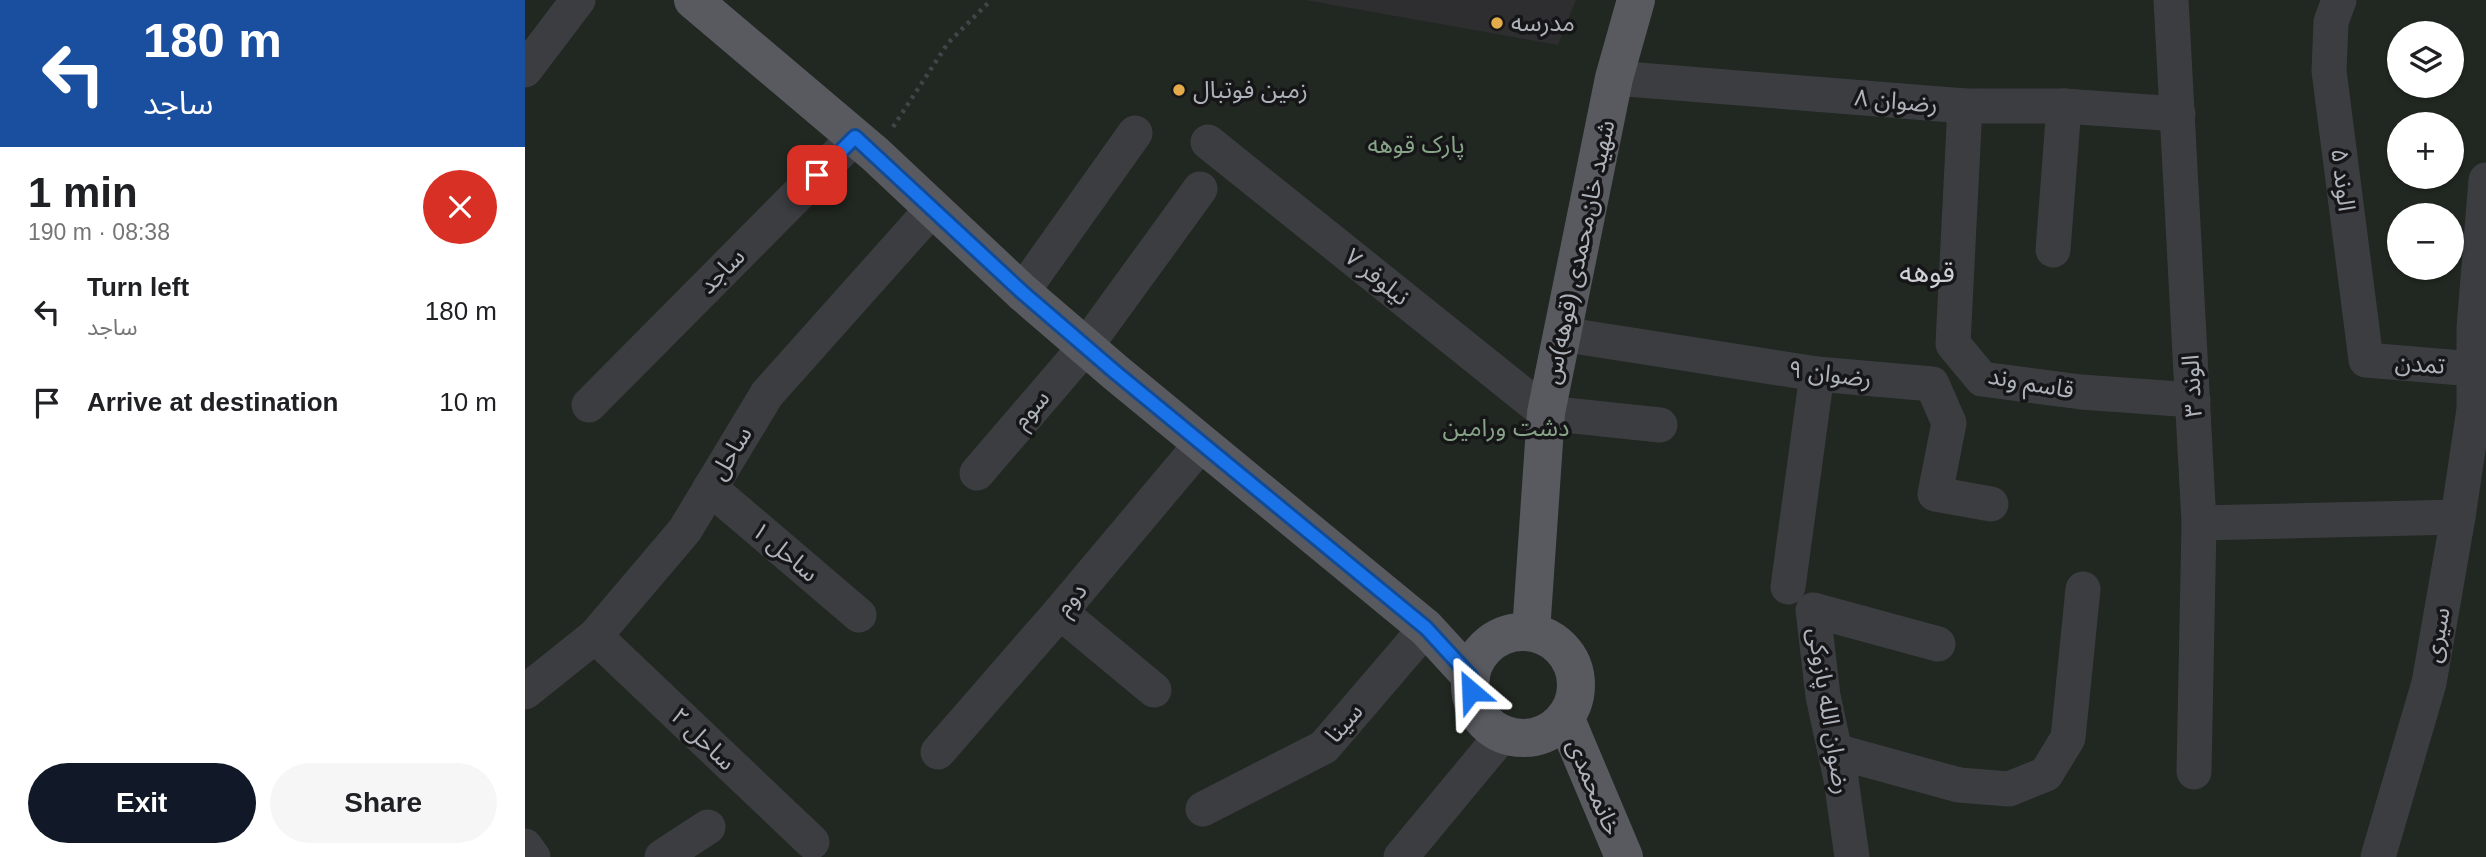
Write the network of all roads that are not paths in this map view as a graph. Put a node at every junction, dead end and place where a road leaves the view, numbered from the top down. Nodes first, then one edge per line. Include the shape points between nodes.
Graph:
1 (578, 0) edge
2 (693, 0) edge
3 (1636, 0) edge
4 (2171, 0) edge
5 (2339, 0) edge
6 (525, 70) edge
7 (1614, 78) junction
8 (1965, 106) junction
9 (2064, 106) junction
10 (2178, 114) junction
11 (1135, 133) dead end
12 (1207, 142) dead end
13 (865, 145) junction
14 (2486, 180) edge
15 (1200, 189) dead end
16 (933, 208) junction
17 (2053, 250) dead end
18 (1022, 292) junction
19 (1561, 334) junction
20 (1086, 346) junction
21 (2366, 360) joint
22 (2474, 369) junction
23 (1817, 374) junction
24 (2193, 400) junction
25 (589, 405) dead end
26 (2480, 410) edge
27 (1546, 412) junction
28 (1660, 425) dead end
29 (1202, 443) junction
30 (977, 473) dead end
31 (710, 488) junction
32 (1991, 504) dead end
33 (2458, 517) junction
34 (2199, 523) junction
35 (1788, 587) dead end
36 (2083, 589) dead end
37 (1060, 612) junction
38 (859, 615) dead end
39 (1426, 628) junction
40 (1531, 632) junction
41 (595, 636) junction
42 (1938, 644) dead end
43 (1471, 677) junction
44 (1154, 690) dead end
45 (525, 692) edge
46 (1565, 717) junction
47 (1503, 733) junction
48 (1835, 751) junction
49 (939, 752) dead end
50 (2194, 772) dead end
51 (1203, 810) dead end
52 (708, 827) dead end
53 (812, 842) dead end
54 (525, 846) edge
55 (1613, 850) edge
56 (533, 857) edge
57 (662, 857) edge
58 (1401, 857) edge
59 (1851, 857) edge
60 (2378, 857) edge

1 - 6 street
2 - 13 main road
3 - 7 main road, شهید خان‌محمدی (قوهه)س
4 - 10 street, الوند ۳
5 - 21 street, الوند ۵ via 2330,22 2329,71
7 - 8 street, رضوان ۸
7 - 19 main road, شهید خان‌محمدی (قوهه)س
8 - 9 street, رضوان ۸
8 - 24 street, قاسم وند via 1953,344 1982,379
9 - 10 street, رضوان ۸
9 - 17 street
10 - 24 street, الوند ۳
11 - 18 street
12 - 27 street, نیلوفر ۷
13 - 16 main road
13 - 25 street, ساجد
14 - 22 street, سیری
15 - 20 street, سوم
16 - 18 main road
16 - 31 street, ساحل via 767,394
18 - 20 main road
19 - 23 street, رضوان ۹
19 - 27 main road, شهید خان‌محمدی (قوهه)س
20 - 29 main road
20 - 30 street, سوم
21 - 22 street, تمدن
22 - 26 street, سیری
23 - 32 street, رضوان ۹ via 1932,384 1949,423 1935,494
23 - 35 street
24 - 34 street, الوند ۳
26 - 33 street, سیری
27 - 28 street
27 - 40 main road, شهید خان‌محمدی (قوهه)س
29 - 37 street, دوم
29 - 39 main road
31 - 38 street, ساحل ۱
31 - 41 street, ساحل via 685,530
33 - 34 street
33 - 60 street, سیری via 2429,683
34 - 50 street, الوند ۳
36 - 48 street via 2068,738 2046,774 2009,789 1959,785
37 - 44 street
37 - 49 street, دوم
39 - 43 main road
39 - 51 street, سینا via 1324,747
40 - 43 main road via 1491,642
40 - 46 main road via 1556,643 1572,665 1575,692
41 - 45 street, ساحل
41 - 53 street, ساحل ۲
42 - 48 street, رضوان الله پازوکی via 1813,610
43 - 47 main road via 1474,705 1490,726
46 - 47 main road via 1555,727 1529,737
46 - 55 main road, خانمحمدی
47 - 58 street
48 - 59 street, رضوان الله پازوکی
52 - 57 street
54 - 56 street

